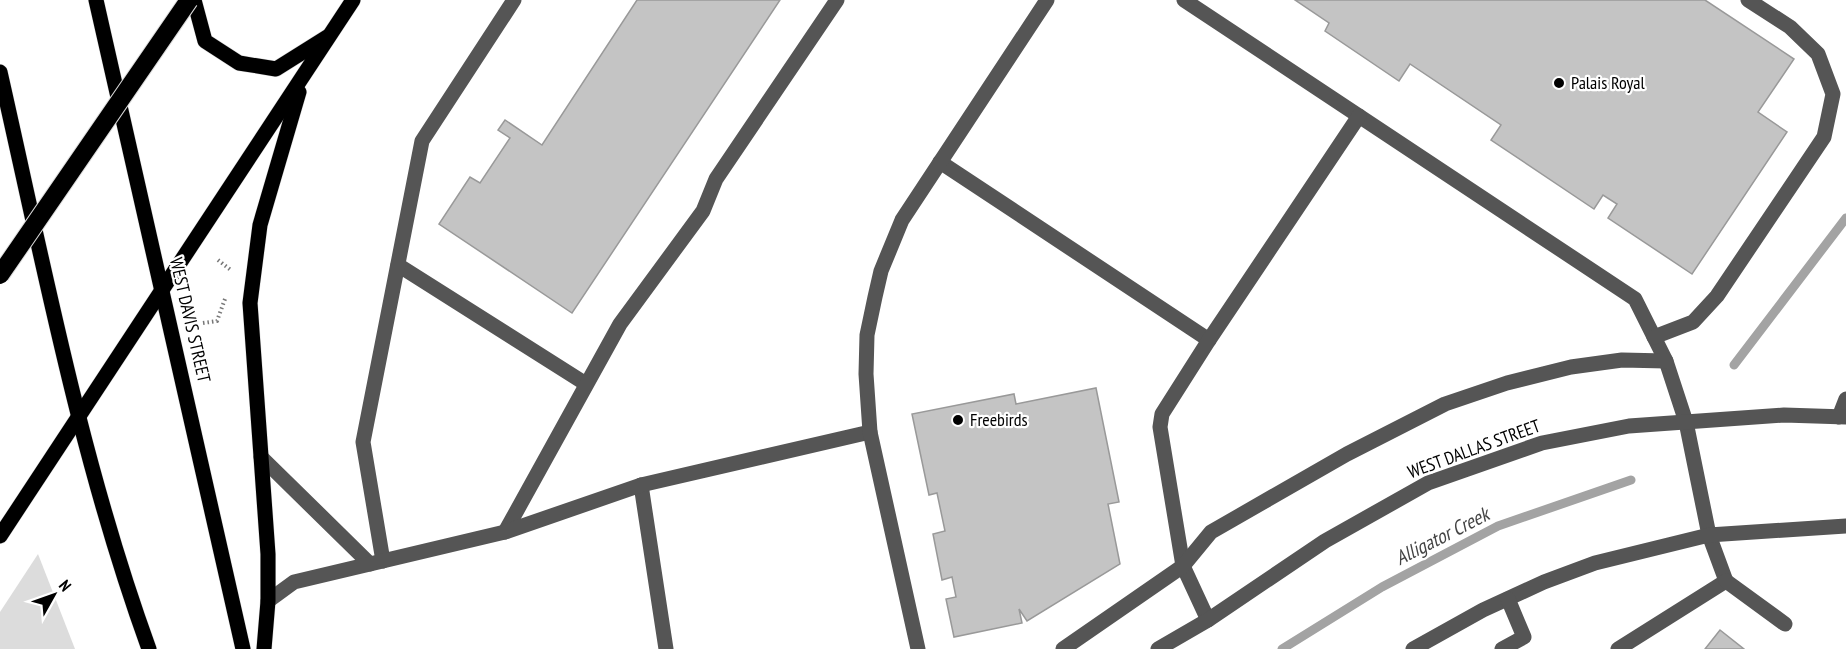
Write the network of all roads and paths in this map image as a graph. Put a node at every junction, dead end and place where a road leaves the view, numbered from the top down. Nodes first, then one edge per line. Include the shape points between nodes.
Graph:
1 (96, 0) edge
2 (189, 0) edge
3 (194, 0) edge
4 (353, 0) edge
5 (514, 0) edge
6 (837, 0) edge
7 (1047, 0) edge
8 (1184, 0) edge
9 (1748, 0) edge
10 (331, 35) junction
11 (0, 72) edge
12 (304, 76) junction
13 (1359, 116) junction
14 (940, 162) junction
15 (218, 260) dead end
16 (398, 265) junction
17 (235, 273) dead end
18 (0, 275) edge
19 (163, 289) junction
20 (228, 292) dead end
21 (203, 323) dead end
22 (1654, 337) junction
23 (1209, 340) junction
24 (1666, 361) junction
25 (586, 384) junction
26 (1846, 399) edge
27 (79, 416) junction
28 (1842, 417) edge
29 (1686, 422) junction
30 (870, 432) junction
31 (261, 457) junction
32 (641, 485) junction
33 (1846, 526) edge
34 (505, 532) junction
35 (1709, 535) junction
36 (0, 536) edge
37 (376, 563) junction
38 (1183, 566) junction
39 (1726, 581) junction
40 (1508, 598) junction
41 (268, 601) junction
42 (1208, 621) junction
43 (1785, 624) dead end
44 (149, 649) edge
45 (243, 649) edge
46 (264, 649) edge
47 (666, 649) edge
48 (918, 649) edge
49 (1063, 649) edge
50 (1158, 649) edge
51 (1413, 649) edge
52 (1502, 649) edge
53 (1618, 649) edge

1 - 19 main road, WEST DAVIS STREET
2 - 18 highway, bridge
3 - 10 main road via 205,41 239,63 276,69
4 - 10 main road
5 - 16 street via 422,141
6 - 25 street via 716,178 702,211 620,324
7 - 14 street
8 - 13 street
9 - 22 street via 1790,27 1818,54 1833,94 1824,137 1717,296 1693,322
10 - 12 main road
11 - 27 main road
12 - 19 main road
12 - 31 main road via 260,225 250,303
13 - 22 street via 1635,298
13 - 23 street
14 - 23 street
14 - 30 street via 902,220 881,270 867,335
15 - 17 path
16 - 25 street
16 - 37 street via 363,442
19 - 27 main road
19 - 45 main road, WEST DAVIS STREET
20 - 21 path via 217,321
22 - 24 street
23 - 38 street via 1162,414 1160,427
24 - 29 street
24 - 38 street via 1622,360 1571,367 1445,404 1347,454 1211,532
25 - 34 street
26 - 28 street
27 - 36 main road
27 - 44 main road via 109,529
28 - 29 street, WEST DALLAS STREET via 1784,415
29 - 35 street
29 - 42 street, WEST DALLAS STREET via 1629,426 1542,443 1428,483 1324,541
30 - 32 street
30 - 48 street
31 - 37 street
31 - 41 main road
32 - 34 street
32 - 47 street
33 - 35 street
34 - 37 street
35 - 39 street
35 - 40 street via 1595,562
37 - 41 street via 294,582
38 - 42 street
38 - 49 street
39 - 43 street
39 - 53 street
40 - 51 street
40 - 52 street via 1524,637
41 - 46 main road
42 - 50 street, WEST DALLAS STREET

